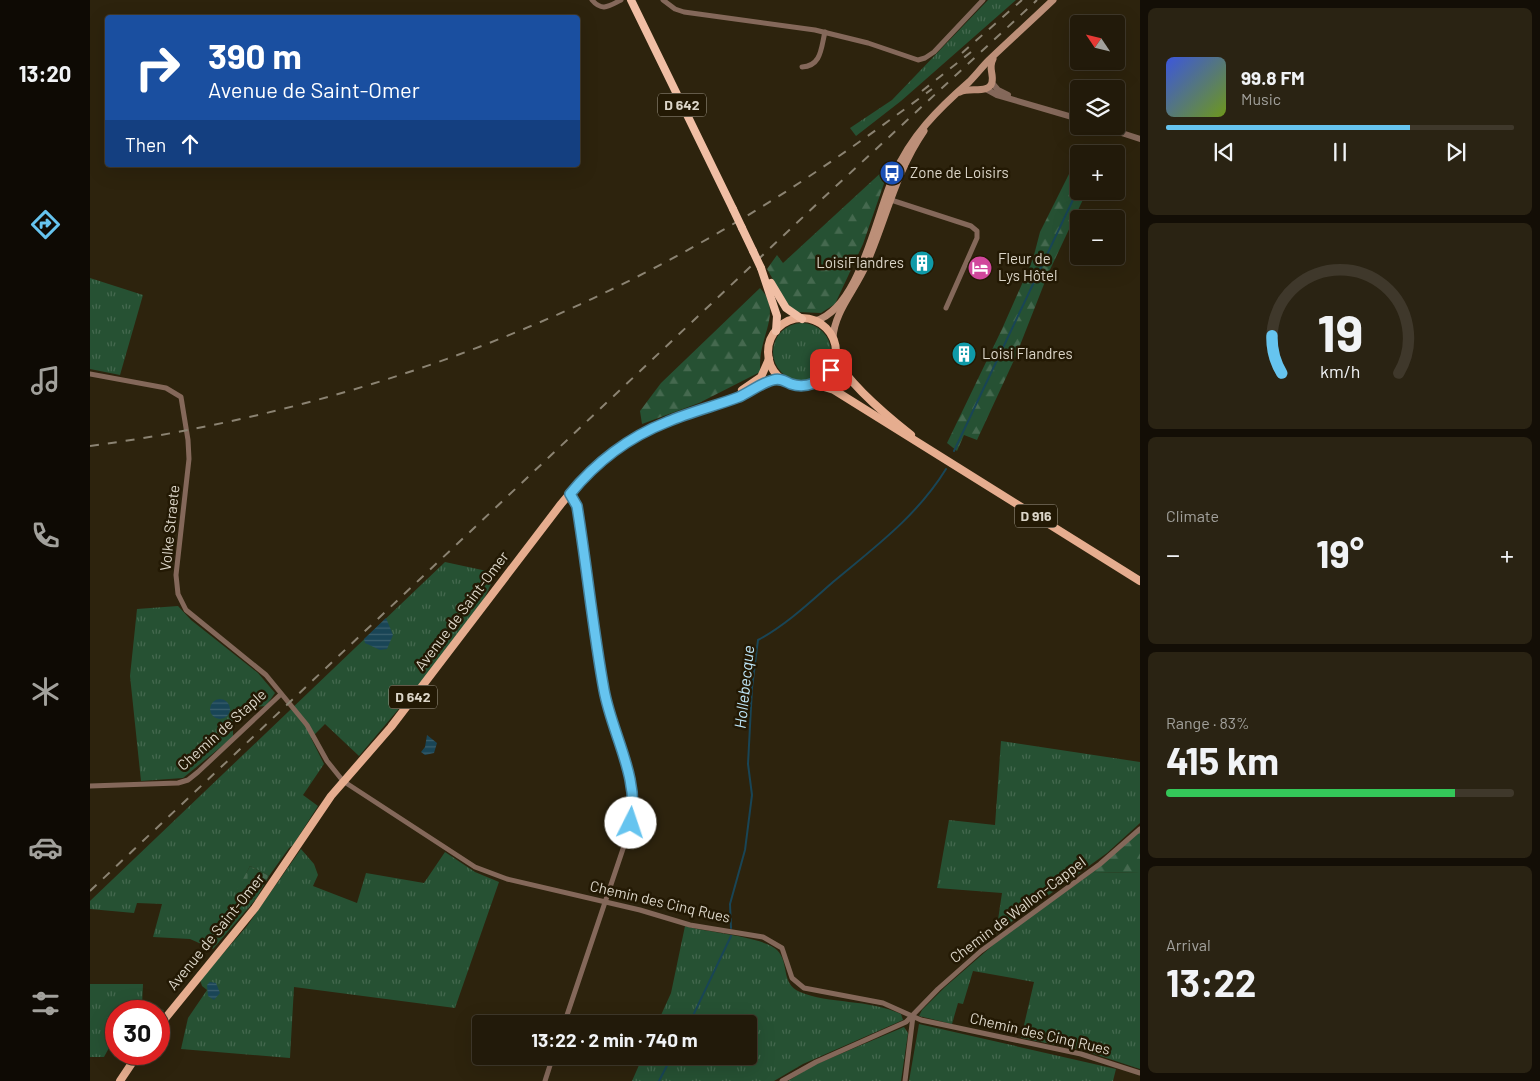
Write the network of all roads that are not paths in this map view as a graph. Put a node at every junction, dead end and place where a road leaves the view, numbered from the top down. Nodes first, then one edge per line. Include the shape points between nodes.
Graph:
1 (592, 0) edge
2 (621, 0) edge
3 (631, 0) edge
4 (663, 0) edge
5 (983, 0) edge
6 (1053, 0) edge
7 (825, 32) junction
8 (996, 54) junction
9 (802, 67) dead end
10 (976, 74) junction
11 (990, 74) junction
12 (992, 83) junction
13 (982, 89) junction
14 (1016, 99) junction
15 (1070, 117) edge
16 (1125, 134) edge
17 (1140, 139) edge
18 (887, 199) junction
19 (761, 268) junction
20 (946, 308) dead end
21 (802, 318) junction
22 (815, 321) junction
23 (776, 331) junction
24 (833, 338) junction
25 (769, 357) junction
26 (835, 358) junction
27 (90, 374) edge
28 (783, 380) junction
29 (814, 384) junction
30 (718, 403) junction
31 (933, 452) junction
32 (570, 494) junction
33 (1140, 581) edge
34 (281, 694) junction
35 (343, 781) junction
36 (90, 786) edge
37 (1140, 829) edge
38 (605, 902) junction
39 (170, 1012) edge
40 (567, 1015) edge
41 (913, 1016) junction
42 (131, 1065) edge
43 (550, 1065) edge
44 (1140, 1073) edge
45 (120, 1081) edge
46 (545, 1081) edge
47 (782, 1081) edge
48 (905, 1081) edge

1 - 2 street via 604,8
3 - 19 highway, D 642, bridge
4 - 7 street via 688,13
5 - 7 street via 934,52 921,59 911,59 874,44
6 - 8 main road
7 - 9 street via 818,60
8 - 10 main road
8 - 11 main road
10 - 11 main road via 985,70
10 - 13 main road via 974,84
10 - 18 main road via 921,128 900,162
11 - 12 main road
12 - 13 main road
12 - 14 street
13 - 14 street
13 - 18 main road via 958,93 931,122 909,155
14 - 15 street
16 - 17 street
18 - 20 street via 971,226 977,231 977,238
18 - 22 main road via 848,291 832,313
18 - 24 main road via 871,254 835,322
19 - 21 highway via 786,308
19 - 23 highway via 777,316
21 - 22 main road
21 - 23 main road via 787,322
22 - 24 main road
23 - 25 main road via 769,345
24 - 26 main road
25 - 28 main road via 773,369
25 - 30 main road, Avenue de Saint-Omer / D 642 via 759,380
26 - 29 main road via 829,372
26 - 31 main road, D 916 via 877,405
27 - 34 street, Volke Straete via 166,388 181,397 189,459 177,570 178,594 189,613 258,667
28 - 29 main road via 798,385
28 - 30 main road, Avenue de Saint-Omer / D 642 via 772,380
29 - 31 main road, D 916 via 834,390
30 - 32 main road, Avenue de Saint-Omer / D 642 via 666,422 634,439 600,463
31 - 33 main road, D 916
32 - 35 main road, Avenue de Saint-Omer / D 642 via 395,722
32 - 38 street via 577,506 604,692 632,792 629,829
34 - 35 street, Volke Straete via 307,725
34 - 36 street, Chemin de Staple via 185,782
35 - 38 street, Chemin des Cinq Rues via 479,869
35 - 39 main road, Avenue de Saint-Omer / D 642 via 261,900
37 - 41 street, Chemin de Wallon-Cappel via 1100,864 982,950
38 - 40 street
38 - 41 street, Chemin des Cinq Rues via 694,926 767,938 784,951 792,978 801,987 883,1003
41 - 44 street, Chemin des Cinq Rues via 1081,1054
41 - 47 street, Chemin de Wallon-Cappel
41 - 48 street
42 - 45 main road
43 - 46 street

